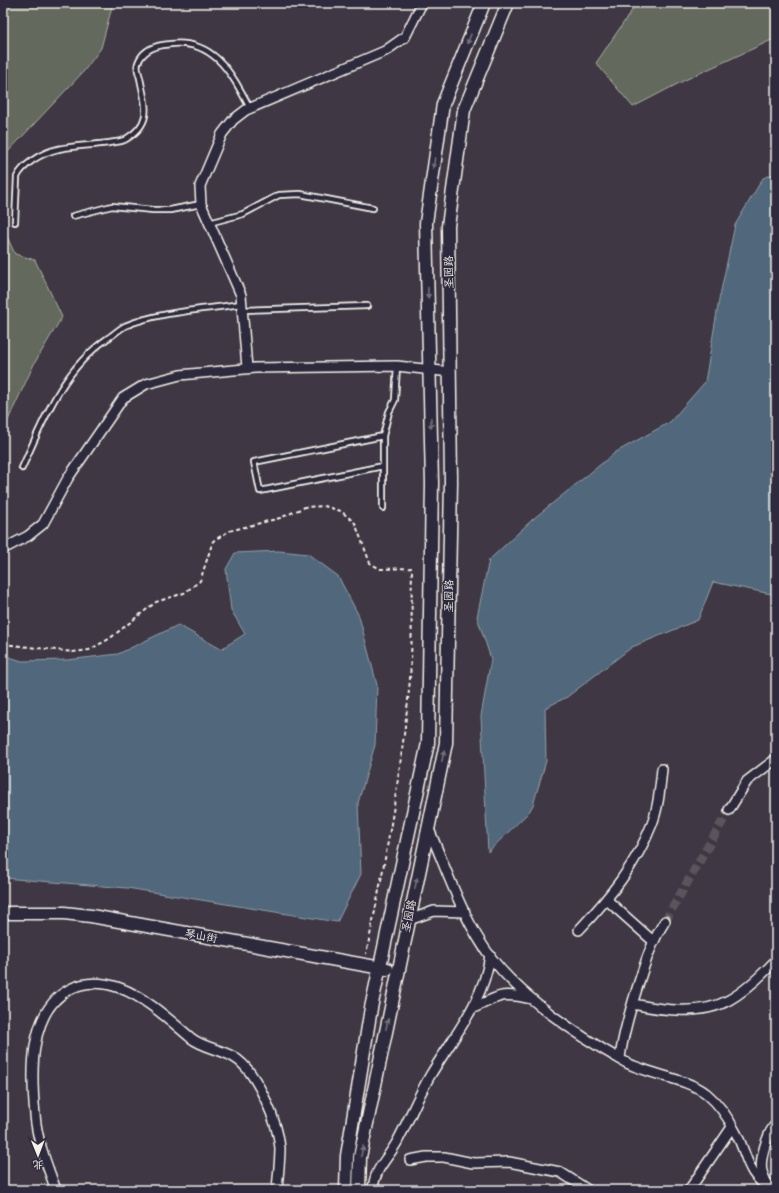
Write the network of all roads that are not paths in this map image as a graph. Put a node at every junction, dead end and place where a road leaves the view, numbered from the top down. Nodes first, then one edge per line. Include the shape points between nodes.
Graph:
1 (422, 3) edge
2 (484, 3) edge
3 (508, 3) edge
4 (250, 108) junction
5 (201, 204) junction
6 (372, 208) dead end
7 (73, 216) dead end
8 (15, 222) dead end
9 (209, 223) junction
10 (367, 306) dead end
11 (242, 307) junction
12 (397, 366) junction
13 (247, 368) junction
14 (430, 370) junction
15 (450, 372) junction
16 (383, 436) junction
17 (383, 466) junction
18 (22, 468) dead end
19 (383, 508) dead end
20 (3, 549) edge
21 (776, 759) edge
22 (662, 769) dead end
23 (730, 810) tunnel mouth
24 (428, 827) junction
25 (607, 900) junction
26 (465, 912) junction
27 (3, 913) edge
28 (409, 920) junction
29 (665, 920) tunnel mouth
30 (579, 930) dead end
31 (653, 941) junction
32 (490, 955) junction
33 (776, 960) edge
34 (380, 969) junction
35 (398, 971) junction
36 (533, 1000) junction
37 (632, 1004) junction
38 (472, 1008) junction
39 (620, 1059) junction
40 (776, 1124) edge
41 (732, 1127) junction
42 (410, 1160) dead end
43 (56, 1190) edge
44 (277, 1190) edge
45 (346, 1190) edge
46 (359, 1190) edge
47 (373, 1190) edge
48 (588, 1190) edge
49 (689, 1190) edge
50 (771, 1190) edge

1 - 4 street via 405,37 385,51
2 -> 14 street, 圣园路 via 443,104 426,223
3 - 15 street, 圣园路 via 464,110 448,226
4 - 5 street via 233,120 222,134 200,186
4 - 8 lane via 231,72 204,50 174,43 157,46 144,52 137,65 146,112 145,123 124,141 60,148 44,152 30,162 19,172 17,178
5 - 7 lane via 170,210 112,206
5 - 9 street
6 - 9 lane via 300,194 279,195 244,214
9 - 11 street via 241,295
10 - 11 lane
11 - 13 street
11 - 18 lane via 161,316 125,326 92,349 66,378 48,408
12 - 13 street
12 - 14 street
12 - 16 lane via 395,400
13 - 20 street via 180,375 146,384 123,398 68,478 43,524 28,536
14 - 15 street
14 -> 34 street, 圣园路 via 432,483 428,743
24 -> 15 street, 圣园路 via 446,743 451,482
16 - 17 lane
16 - 17 lane via 254,462 260,491
17 - 19 lane
21 - 23 street via 747,781
22 - 25 street via 659,798 652,824 628,871
24 - 26 street
28 -> 24 street, 圣园路
25 - 30 street
25 - 31 street
26 - 28 street via 434,911
26 - 32 street
27 - 34 street, 琴山街 via 64,913 91,916
28 - 35 street, 圣园路
29 - 31 street
31 - 37 street
32 - 36 street
32 - 38 street via 488,974
33 - 37 street via 754,982 728,1001 691,1010 660,1009
34 - 35 street, 琴山街
34 - 45 street, 圣园路 via 371,1008 347,1156
46 -> 35 street, 圣园路 via 360,1157
36 - 38 street via 509,994
36 - 39 street via 594,1044
37 - 39 street via 622,1040
38 - 47 street via 430,1075 396,1142 374,1177
39 - 41 street via 706,1094 722,1111
40 - 50 street via 762,1156 761,1170
41 - 49 street
41 - 50 street via 751,1171
42 - 48 street via 444,1157 473,1163 509,1162 560,1172
43 - 44 street via 40,1147 34,1116 34,1059 37,1038 51,1003 77,985 90,982 126,991 157,1011 198,1044 237,1059 247,1069 260,1089 277,1131 280,1148

